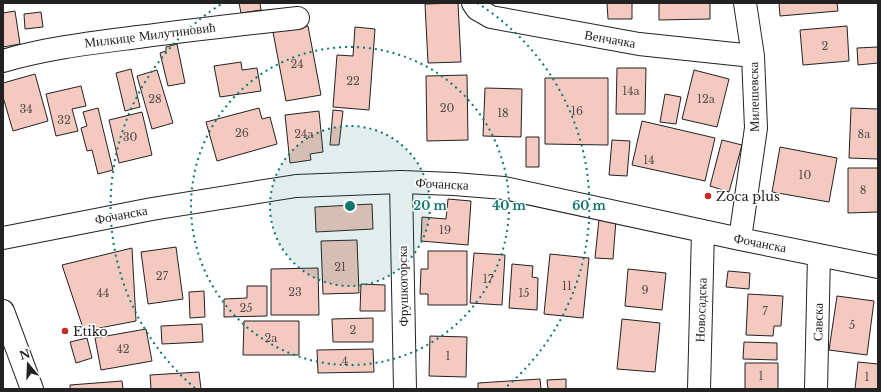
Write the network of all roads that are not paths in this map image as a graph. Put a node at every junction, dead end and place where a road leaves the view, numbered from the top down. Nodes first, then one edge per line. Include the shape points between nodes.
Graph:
1 (473, 3) edge
2 (745, 3) edge
3 (298, 18) dead end
4 (753, 56) junction
5 (3, 62) edge
6 (401, 182) junction
7 (703, 231) junction
8 (3, 238) edge
9 (740, 239) junction
10 (819, 255) junction
11 (878, 267) edge
12 (3, 311) edge
13 (32, 389) edge
14 (405, 389) edge
15 (699, 389) edge
16 (816, 389) edge

1 - 4 street, Венчачка via 477,9 491,17 639,44
2 - 4 street, Милешевска
3 - 5 street, Милкице Милутиновић via 76,45 27,54
4 - 9 street, Милешевска via 756,128
6 - 7 street, Фочанска via 504,188
6 - 8 street, Фочанска via 296,186 152,209
6 - 14 street, Фрушкогорска
7 - 9 street, Фочанска
7 - 15 street, Новосадска
9 - 10 street, Фочанска
10 - 11 street, Фочанска
10 - 16 street, Савска
12 - 13 street

